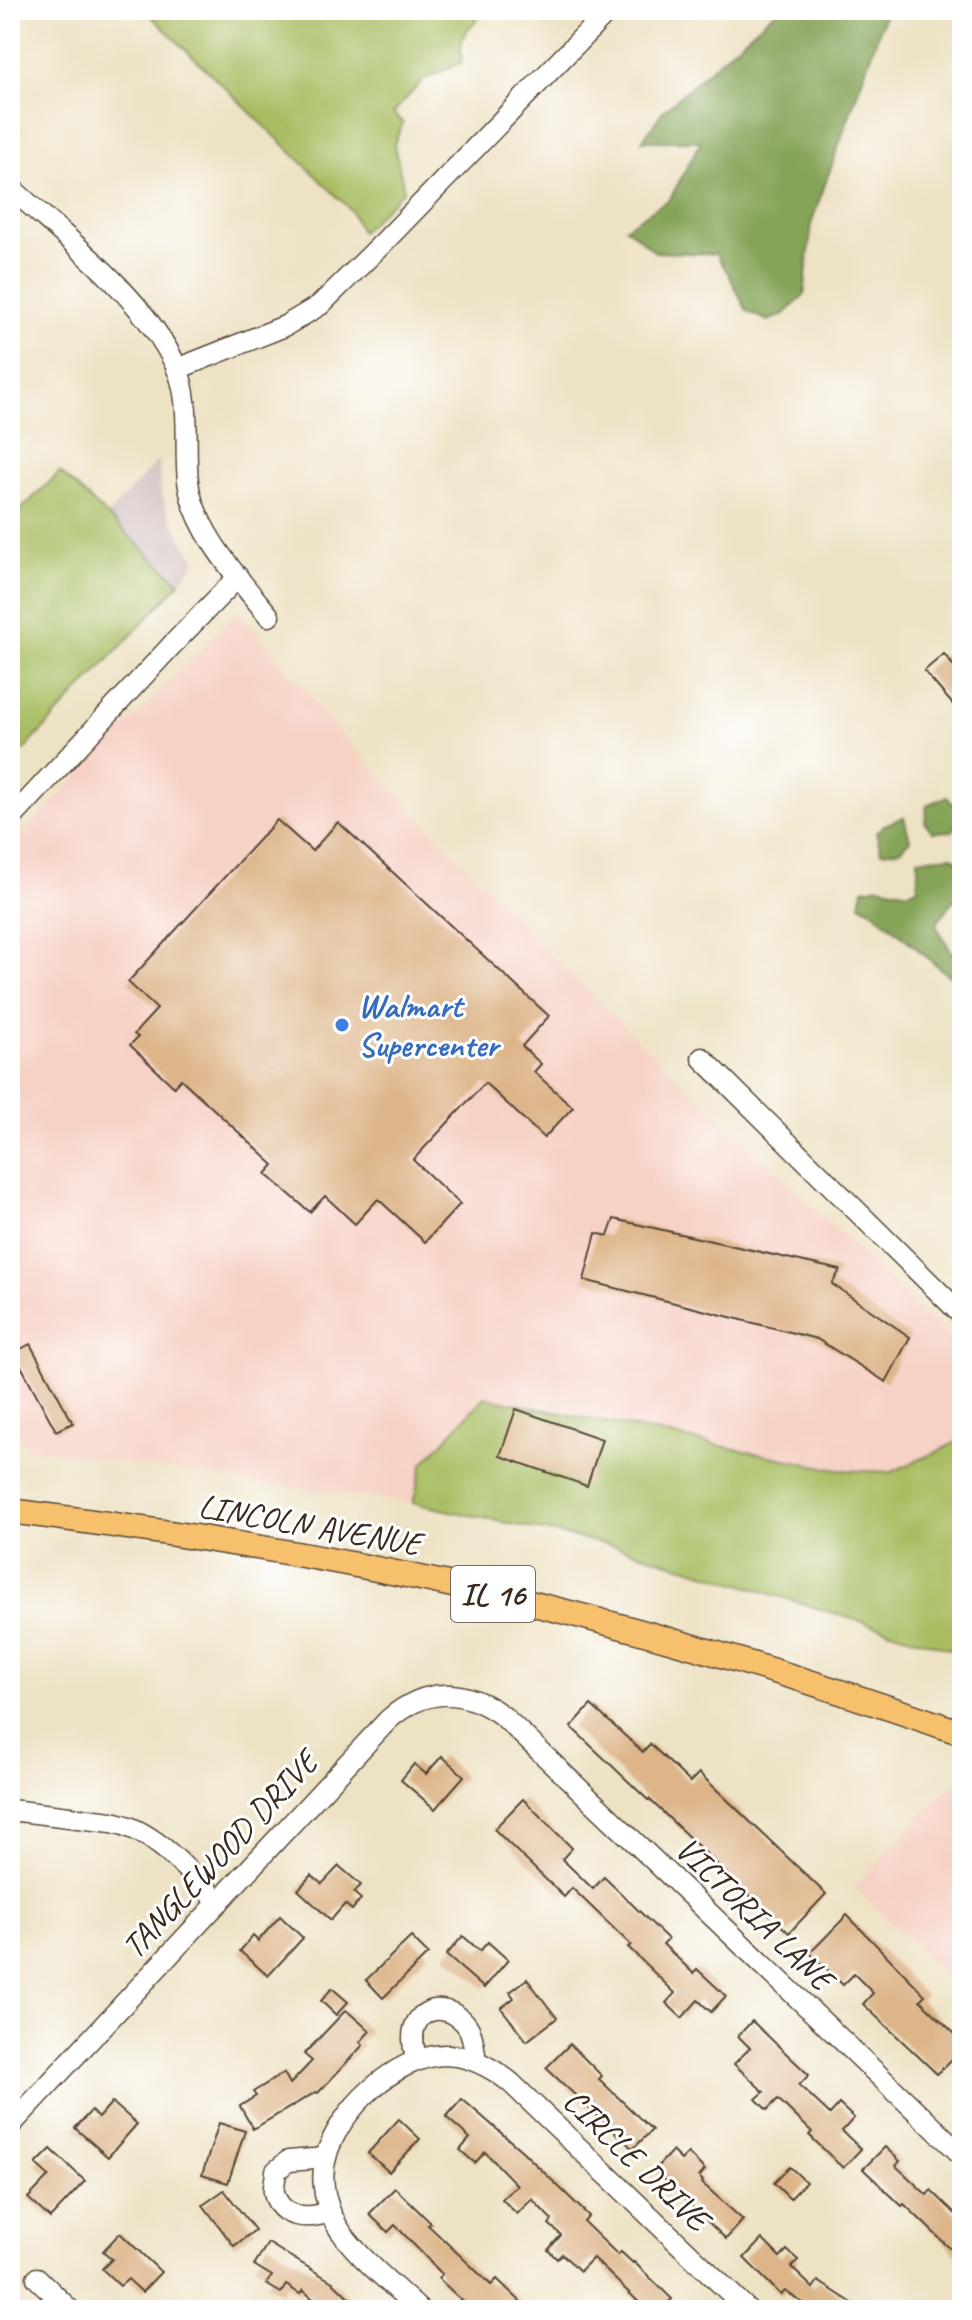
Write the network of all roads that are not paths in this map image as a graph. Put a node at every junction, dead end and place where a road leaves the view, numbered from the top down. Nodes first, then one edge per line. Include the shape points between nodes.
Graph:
1 (609, 10) edge
2 (10, 187) edge
3 (177, 369) junction
4 (238, 577) junction
5 (269, 616) dead end
6 (10, 820) edge
7 (702, 1058) dead end
8 (962, 1315) edge
9 (10, 1511) edge
10 (504, 1717) joint
11 (962, 1733) edge
12 (10, 1810) edge
13 (219, 1902) junction
14 (416, 2060) junction
15 (476, 2061) junction
16 (10, 2126) edge
17 (962, 2155) edge
18 (326, 2158) junction
19 (330, 2212) junction
20 (37, 2278) dead end
21 (70, 2310) edge
22 (419, 2310) edge
23 (748, 2310) edge

1 - 3 street via 320,305 285,326
2 - 3 street via 122,289 162,339
3 - 4 street via 194,510
4 - 5 street
4 - 6 street
7 - 8 street
9 - 11 main road, LINCOLN AVENUE / IL 16 via 323,1558 458,1586 729,1657
10 - 13 street, TANGLEWOOD DRIVE via 480,1702 452,1695 418,1700 401,1709
10 - 17 street, VICTORIA LANE
12 - 13 street via 112,1822 144,1833
13 - 16 street, TANGLEWOOD DRIVE
14 - 15 street, CIRCLE DRIVE via 442,2055
14 - 15 street via 416,2022 442,2009 459,2015 469,2028
14 - 18 street, CIRCLE DRIVE via 381,2080 349,2114
15 - 23 street, CIRCLE DRIVE via 510,2082
18 - 19 street, CIRCLE DRIVE via 323,2180
18 - 19 street via 288,2161 276,2171 274,2191 283,2209 295,2216
19 - 22 street, CIRCLE DRIVE via 339,2231
20 - 21 street

